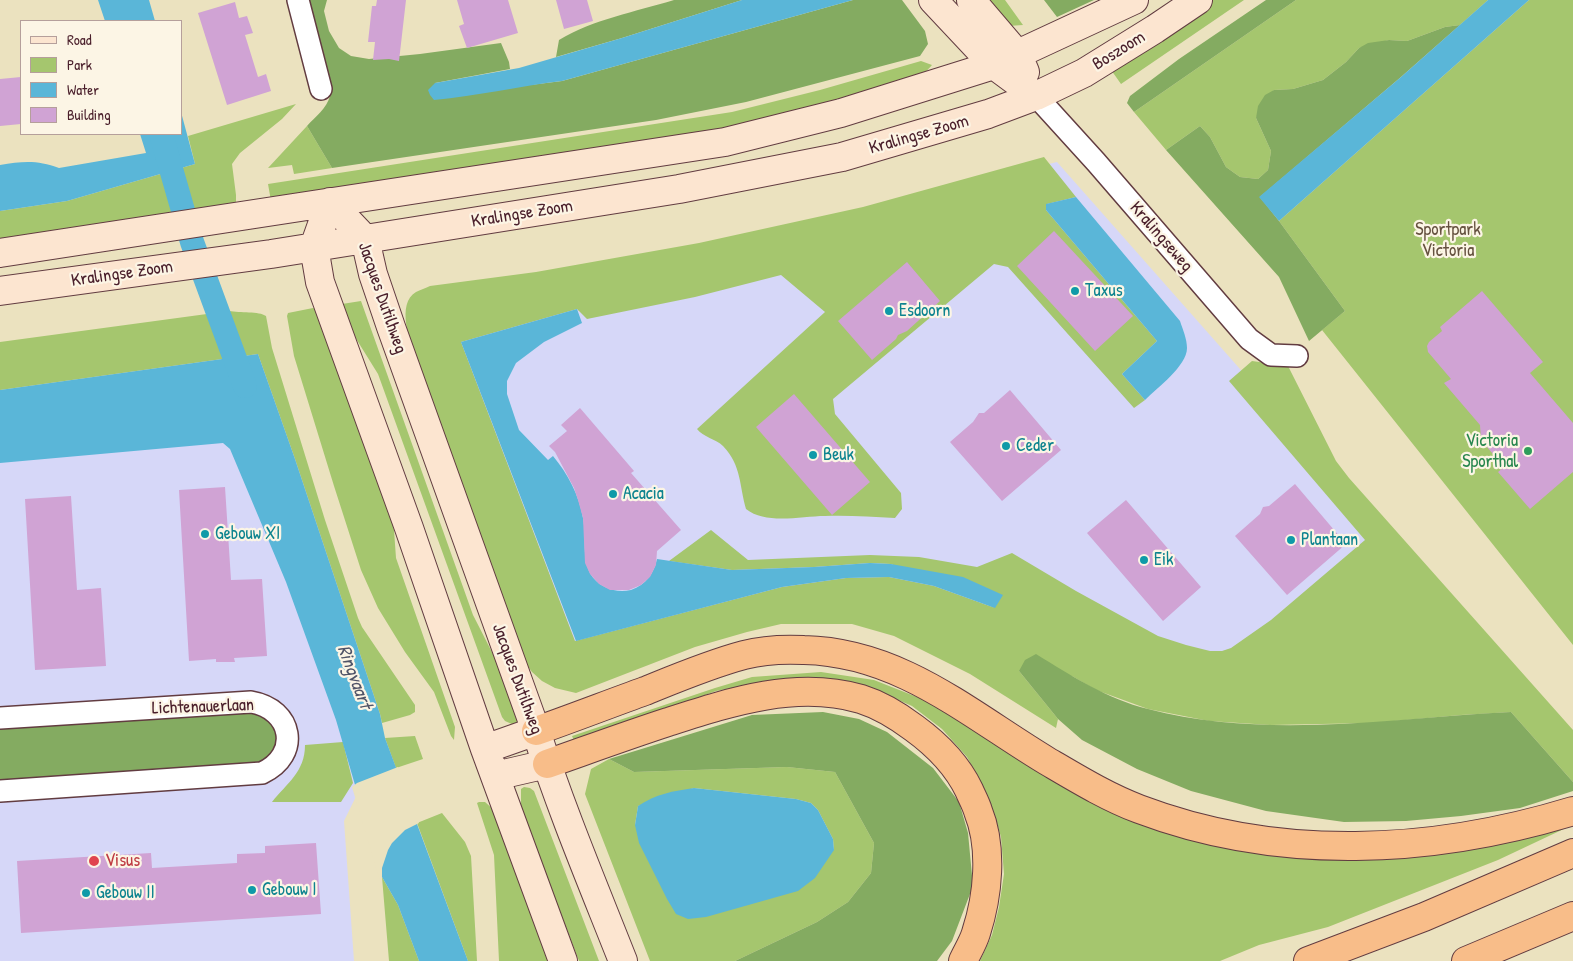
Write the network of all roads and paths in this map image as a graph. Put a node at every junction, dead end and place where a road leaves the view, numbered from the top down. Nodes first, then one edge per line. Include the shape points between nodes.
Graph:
1 (298, 0) edge
2 (933, 0) edge
3 (971, 0) edge
4 (1134, 0) edge
5 (1198, 0) edge
6 (1018, 55) junction
7 (994, 65) junction
8 (321, 89) dead end
9 (1036, 96) junction
10 (330, 202) junction
11 (364, 239) junction
12 (314, 246) junction
13 (0, 253) edge
14 (0, 291) edge
15 (1297, 356) dead end
16 (0, 718) edge
17 (536, 731) junction
18 (485, 749) junction
19 (547, 764) junction
20 (495, 776) junction
21 (0, 791) edge
22 (1573, 811) edge
23 (1573, 853) edge
24 (1573, 916) edge
25 (563, 961) edge
26 (623, 961) edge
27 (963, 961) edge
28 (1308, 961) edge
29 (1466, 961) edge

1 - 8 street
2 - 7 main road, Kralingseweg
3 - 6 main road, Kralingseweg
4 - 6 main road, Boszoom
5 - 9 main road, Boszoom via 1084,73
6 - 7 main road
6 - 9 main road, Kralingseweg
7 - 9 main road, Kralingseweg
7 - 10 main road via 841,113 725,142
9 - 11 main road, Kralingse Zoom via 988,114 842,157 678,189
9 - 15 street, Kralingseweg via 1249,339 1271,355
10 - 11 main road, Jacques Dutilhweg
10 - 12 main road
10 - 13 main road
11 - 12 main road, Kralingse Zoom
11 - 17 main road, Jacques Dutilhweg via 373,274
12 - 14 main road, Kralingse Zoom
12 - 18 main road via 320,282
16 - 21 street, Lichtenauerlaan via 252,702 267,706 280,716 288,737 284,755 271,769 262,773
17 - 18 main road
17 - 19 main road, Jacques Dutilhweg
17 - 22 highway via 745,655 778,650 831,652 886,666 930,686 1046,760 1122,802 1195,828 1227,835 1305,845 1403,845 1499,831
18 - 20 main road
19 - 20 main road
19 - 26 main road, Jacques Dutilhweg
19 - 27 highway via 694,713 769,694 810,692 838,695 861,699 885,709 931,741 950,761 965,782 979,812 986,843 987,880 983,908
20 - 25 main road
23 - 28 highway via 1424,917
24 - 29 highway

